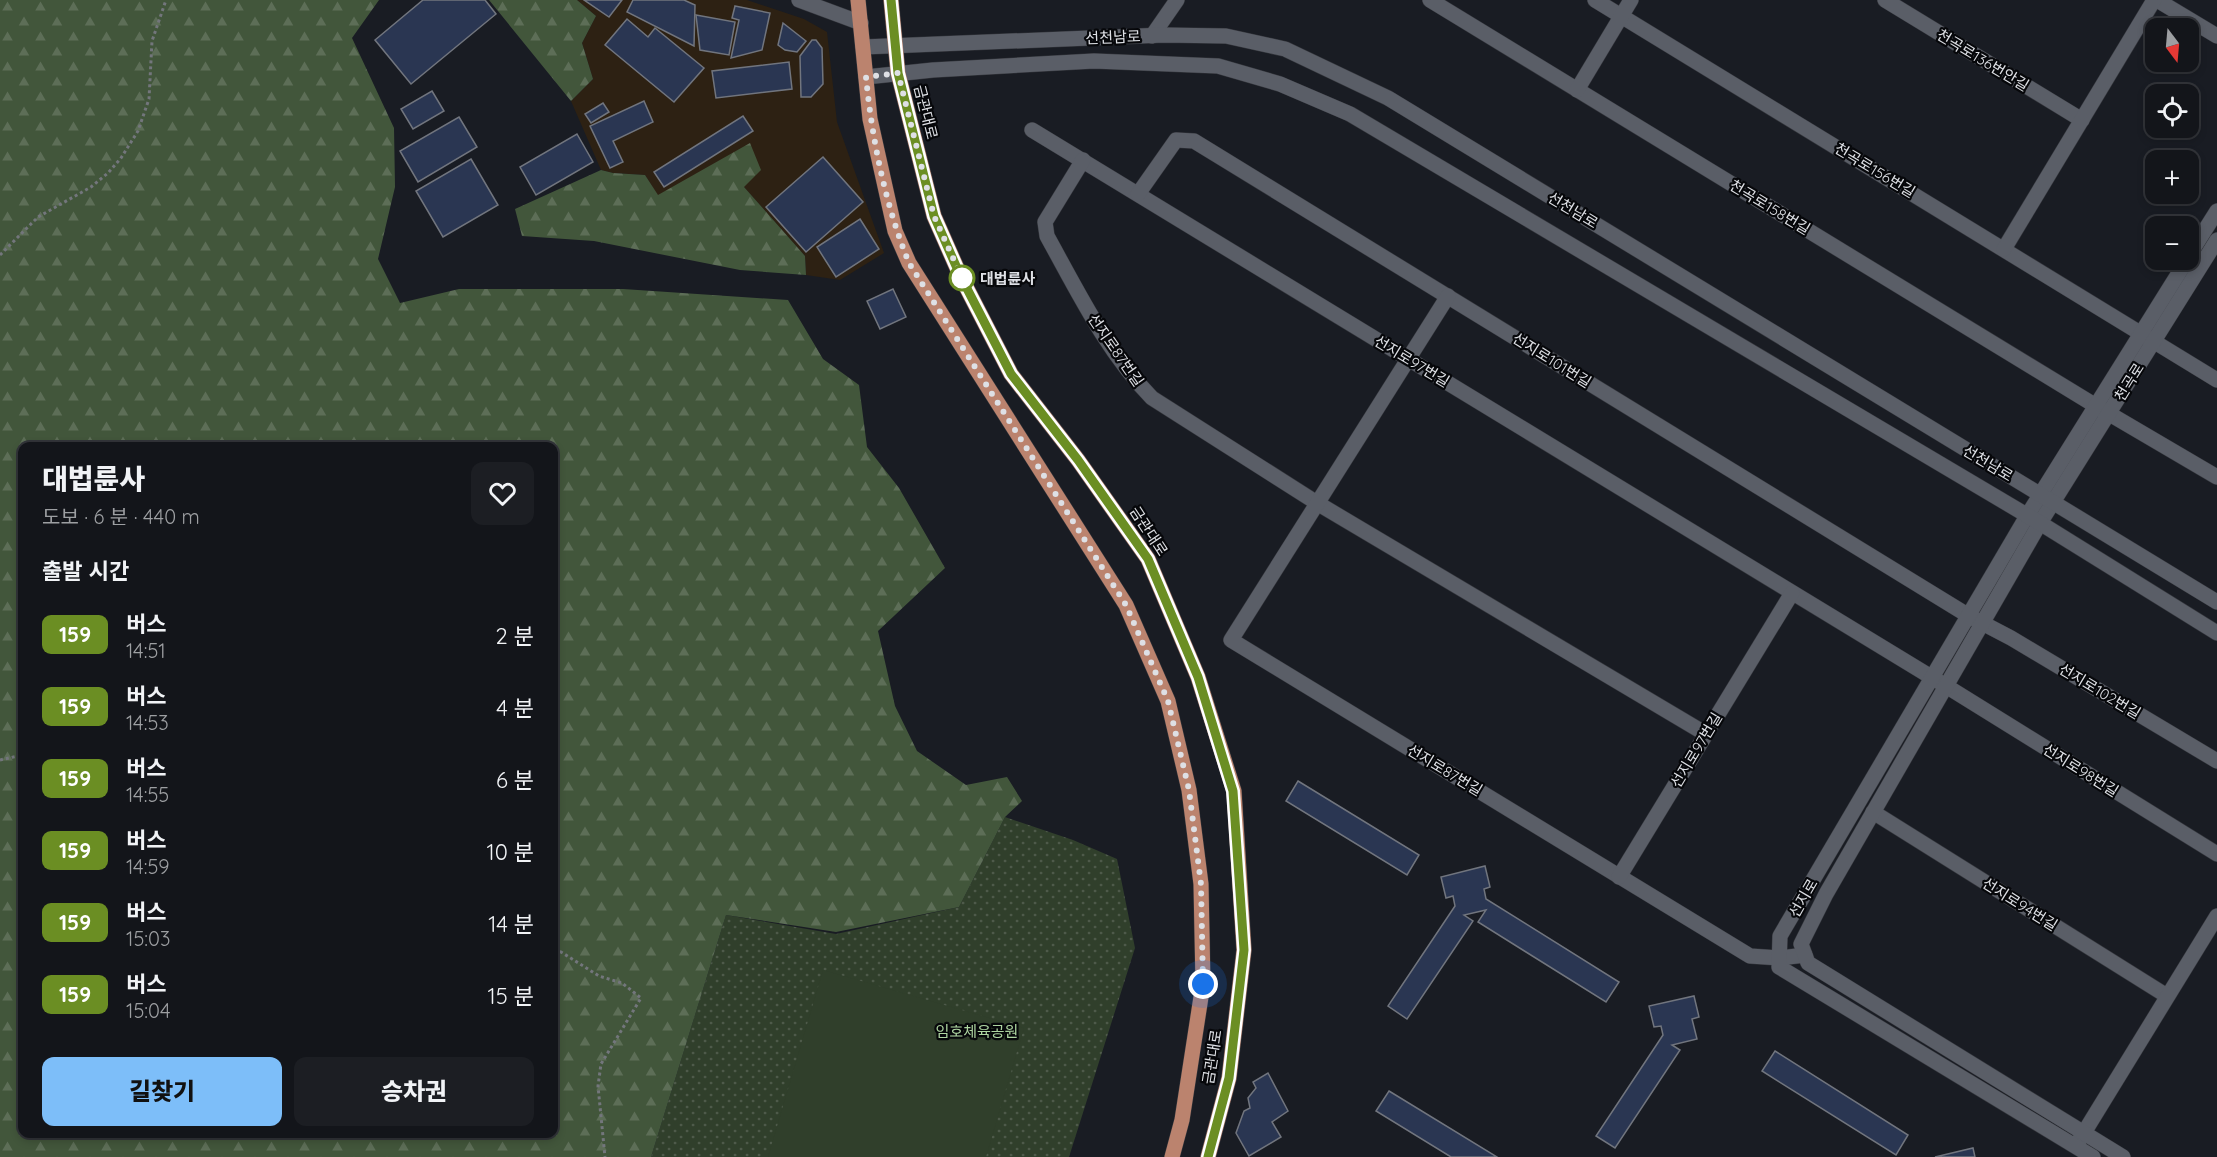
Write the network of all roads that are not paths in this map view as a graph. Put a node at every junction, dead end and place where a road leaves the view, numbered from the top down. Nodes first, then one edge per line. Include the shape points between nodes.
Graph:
1 (799, 0) edge
2 (858, 0) edge
3 (891, 0) edge
4 (1177, 0) edge
5 (1430, 0) edge
6 (1595, 0) edge
7 (1631, 0) edge
8 (1885, 0) edge
9 (2155, 0) edge
10 (1622, 16) junction
11 (861, 22) junction
12 (1152, 36) junction
13 (2217, 36) edge
14 (895, 44) junction
15 (863, 47) junction
16 (898, 73) junction
17 (866, 77) junction
18 (1578, 90) junction
19 (2082, 120) junction
20 (1032, 129) dead end
21 (1083, 160) junction
22 (1138, 194) junction
23 (2217, 211) edge
24 (2199, 240) edge
25 (2217, 240) edge
26 (2004, 249) junction
27 (2182, 270) edge
28 (1448, 297) junction
29 (2148, 337) junction
30 (1408, 359) junction
31 (2217, 380) edge
32 (2103, 409) junction
33 (2217, 477) edge
34 (2047, 498) junction
35 (1317, 503) junction
36 (2033, 520) junction
37 (1792, 593) junction
38 (2217, 602) edge
39 (1975, 620) junction
40 (2217, 633) edge
41 (1932, 678) junction
42 (1946, 686) junction
43 (1706, 734) junction
44 (2217, 761) edge
45 (1873, 812) junction
46 (2217, 854) edge
47 (1619, 877) junction
48 (2217, 916) edge
49 (1805, 955) junction
50 (1779, 958) junction
51 (2167, 996) junction
52 (2079, 1139) junction
53 (1172, 1157) edge
54 (1208, 1157) edge
55 (2093, 1157) edge
56 (2123, 1157) edge

1 - 11 street
2 - 11 main road, 금관대로
3 - 14 main road, 금관대로
4 - 12 street
5 - 18 street, 천곡로158번길
6 - 10 street, 천곡로156번길
7 - 10 street
8 - 19 street, 천곡로136번안길
9 - 13 street
9 - 19 street
10 - 18 street
10 - 26 street, 천곡로156번길
11 - 15 main road, 금관대로
12 - 14 street, 선천남로
12 - 34 street, 선천남로 via 1226,36 1285,50 1388,98
14 - 15 street, 선천남로
14 - 16 main road, 금관대로
15 - 17 main road, 금관대로
16 - 17 street, 선천남로
16 - 36 street, 선천남로 via 1094,61 1218,66 1280,84 1350,114
16 - 54 main road, 금관대로 via 934,216 960,275 1011,374 1148,559 1198,677 1233,791 1244,950 1229,1078
17 - 53 main road, 금관대로 via 870,119 890,208 909,263 1126,605 1168,701 1189,790 1201,884 1203,984 1182,1120
18 - 32 street, 천곡로158번길
19 - 26 street
20 - 21 street, 선지로97번길
21 - 22 street, 선지로97번길
21 - 35 street, 선지로87번길 via 1045,222 1047,236 1094,321 1132,378 1152,398
22 - 28 street, 선지로101번길 via 1176,140 1194,141
22 - 30 street, 선지로97번길
23 - 24 street, 천곡로
25 - 29 street, 천곡로
26 - 29 street, 천곡로156번길
27 - 29 street, 천곡로
28 - 30 street, 선지로87번길
28 - 39 street, 선지로101번길
29 - 31 street, 천곡로156번길
29 - 32 street, 천곡로
30 - 35 street, 선지로87번길
30 - 37 street, 선지로97번길
32 - 33 street, 천곡로158번길
32 - 34 street, 천곡로
34 - 36 street, 천곡로
34 - 38 street, 선천남로
35 - 43 street, 선지로87번길
35 - 47 street, 선지로87번길 via 1231,640
36 - 39 street, 선지로
36 - 40 street, 선천남로
37 - 41 street, 선지로97번길
37 - 43 street, 선지로97번길
39 - 41 street, 선지로
39 - 42 street, 선지로
39 - 44 street, 선지로102번길
41 - 42 street, 선지로97번길
41 - 50 street, 선지로 via 1780,936
42 - 45 street, 선지로
42 - 46 street, 선지로98번길
43 - 47 street, 선지로97번길
45 - 49 street, 선지로 via 1801,944
45 - 51 street, 선지로94번길
47 - 50 street, 선지로87번길 via 1750,956
48 - 51 street
49 - 50 street, 선지로87번길
49 - 52 street via 1808,963
50 - 52 street via 1779,967
51 - 52 street
52 - 55 street
52 - 56 street

